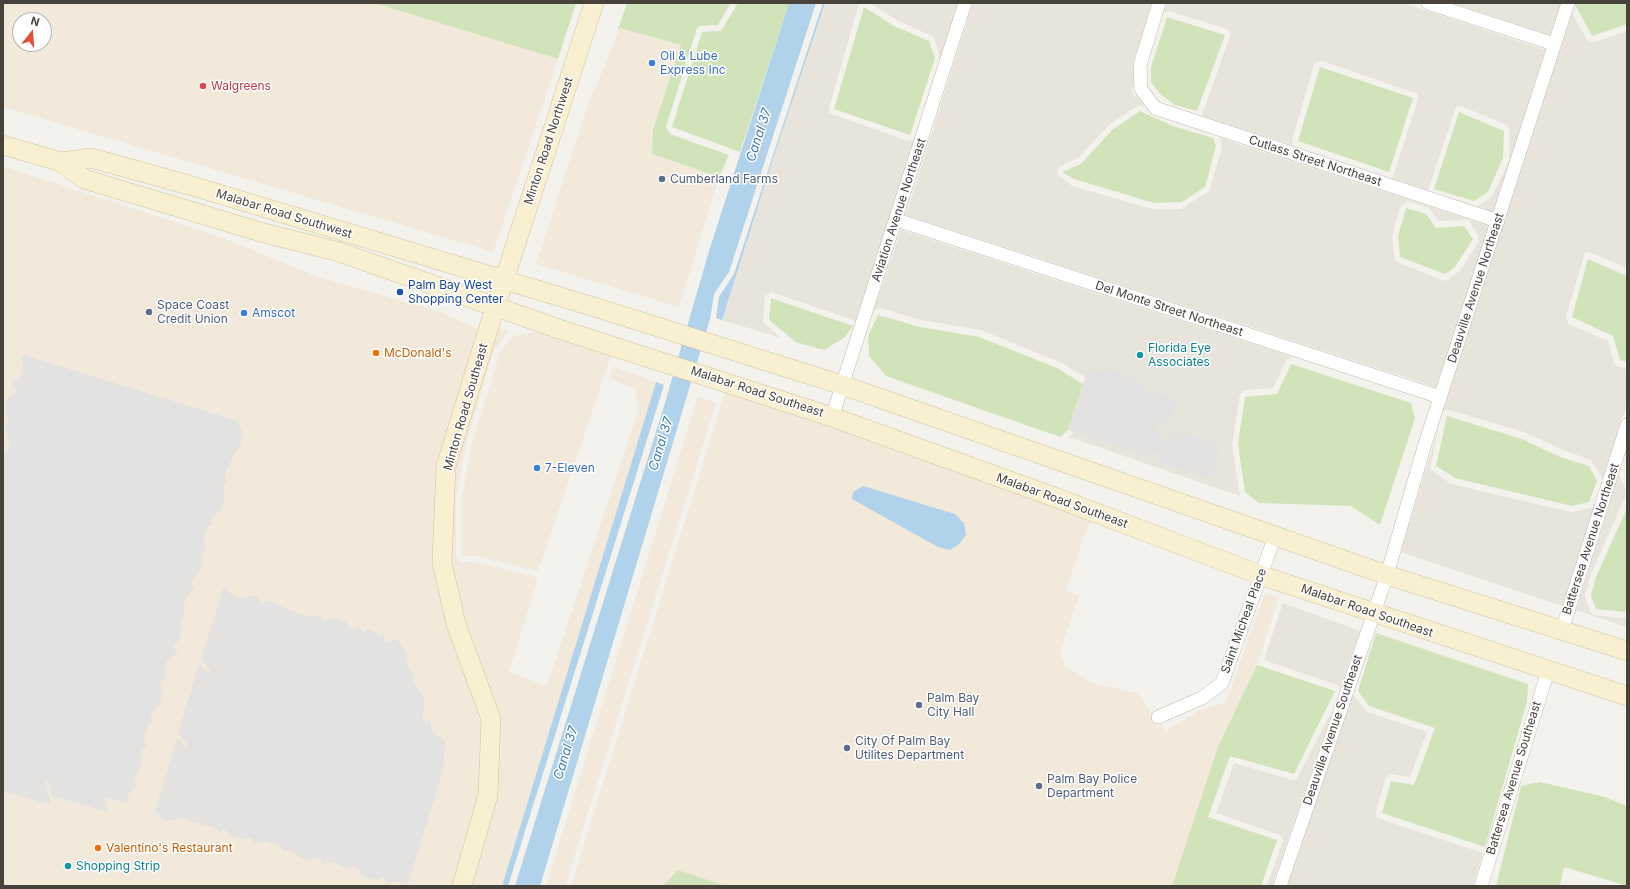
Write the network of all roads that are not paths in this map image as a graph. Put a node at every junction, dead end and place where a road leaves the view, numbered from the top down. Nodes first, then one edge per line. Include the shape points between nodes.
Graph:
1 (594, 3) edge
2 (966, 3) edge
3 (1159, 3) edge
4 (1428, 3) edge
5 (1568, 3) edge
6 (1554, 44) junction
7 (3, 145) edge
8 (61, 162) junction
9 (897, 220) junction
10 (1498, 221) junction
11 (504, 280) junction
12 (496, 306) junction
13 (842, 385) junction
14 (1440, 397) junction
15 (832, 417) junction
16 (1627, 425) edge
17 (1275, 536) junction
18 (1260, 575) junction
19 (1387, 575) junction
20 (1373, 613) junction
21 (1562, 630) junction
22 (1627, 651) edge
23 (1548, 671) junction
24 (1627, 696) edge
25 (1158, 717) dead end
26 (462, 886) edge
27 (1280, 886) edge
28 (1481, 886) edge

1 - 11 main road, Minton Road Northwest
2 - 9 street, Aviation Avenue Northeast
3 - 10 street, Cutlass Street Northeast via 1140,65 1141,89 1155,108
4 - 6 street
5 - 6 street, Deauville Avenue Northeast
6 - 10 street, Deauville Avenue Northeast
7 - 8 main road, Malabar Road Southwest
8 - 11 main road, Malabar Road Southwest via 91,158
8 - 12 main road, Malabar Road Southwest via 84,179 264,233 339,252
9 - 13 street, Aviation Avenue Northeast
9 - 14 street, Del Monte Street Northeast
10 - 14 street, Deauville Avenue Northeast
11 - 12 main road, Minton Road Southeast
11 - 13 main road
12 - 15 main road, Malabar Road Southeast via 559,329
12 - 26 main road, Minton Road Southeast via 446,466 442,562 456,624 491,719 488,795
13 - 15 street, Aviation Avenue Northeast
13 - 17 main road
14 - 19 street, Deauville Avenue Northeast
15 - 18 main road, Malabar Road Southeast
16 - 21 street, Battersea Avenue Northeast
17 - 18 street, Saint Micheal Place
17 - 19 main road
18 - 20 main road, Malabar Road Southeast
18 - 25 street, Saint Micheal Place via 1222,683 1202,698
19 - 20 street, Deauville Avenue Southeast
19 - 21 main road
20 - 23 main road, Malabar Road Southeast
20 - 27 street, Deauville Avenue Southeast
21 - 22 main road
23 - 24 main road, Malabar Road Southeast
23 - 28 street, Battersea Avenue Southeast

